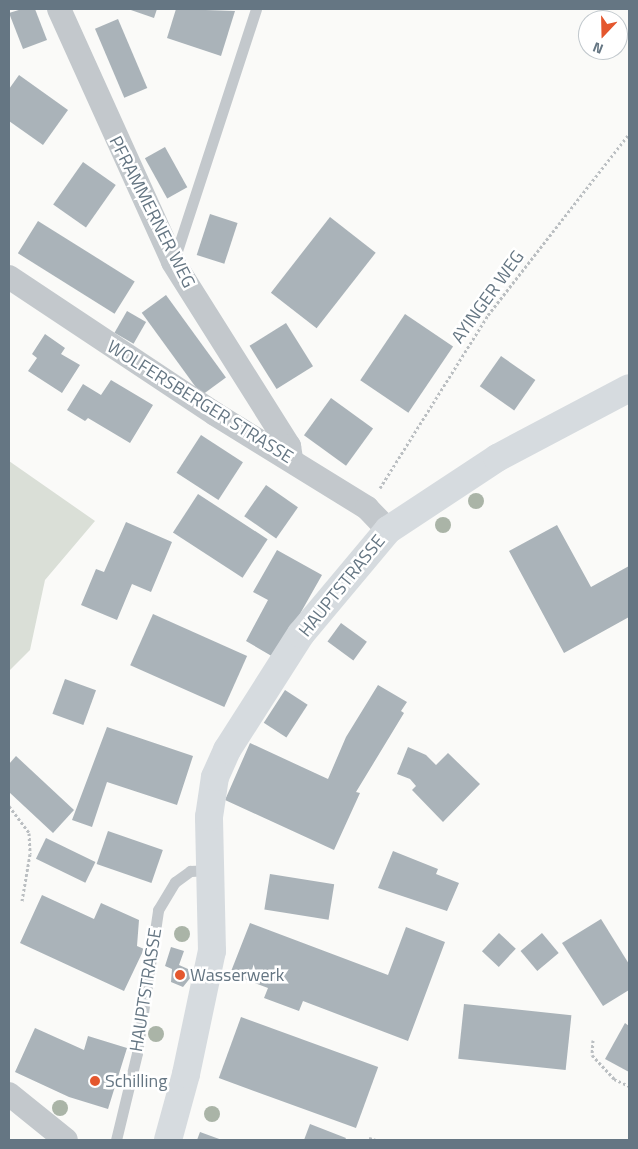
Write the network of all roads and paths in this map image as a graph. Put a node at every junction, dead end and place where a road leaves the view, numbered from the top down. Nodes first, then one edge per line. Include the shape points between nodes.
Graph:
1 (58, 9) edge
2 (256, 9) edge
3 (629, 134) edge
4 (173, 262) junction
5 (9, 277) edge
6 (629, 388) edge
7 (291, 458) junction
8 (382, 485) dead end
9 (388, 530) junction
10 (9, 806) edge
11 (211, 870) junction
12 (22, 901) dead end
13 (592, 1040) dead end
14 (629, 1086) edge
15 (9, 1094) edge
16 (369, 1138) dead end
17 (61, 1139) edge
18 (116, 1140) edge
19 (168, 1140) edge
20 (376, 1140) edge

1 - 4 street, PFRAMMERNER WEG
2 - 4 lane
3 - 8 path, AYINGER WEG via 488,315
4 - 7 street, PFRAMMERNER WEG via 289,446
5 - 7 street, WOLFERSBERGER STRASSE via 215,414
6 - 9 street, HAUPTSTRASSE via 497,458
7 - 9 street, WOLFERSBERGER STRASSE via 366,508
9 - 11 street, HAUPTSTRASSE via 301,634 227,750 210,798
10 - 12 path via 29,833 30,854
11 - 18 lane, HAUPTSTRASSE via 190,871 175,882 158,910 137,1053
11 - 19 street, HAUPTSTRASSE via 213,928 206,988
13 - 14 path via 592,1055 614,1079
15 - 17 street
16 - 20 path

